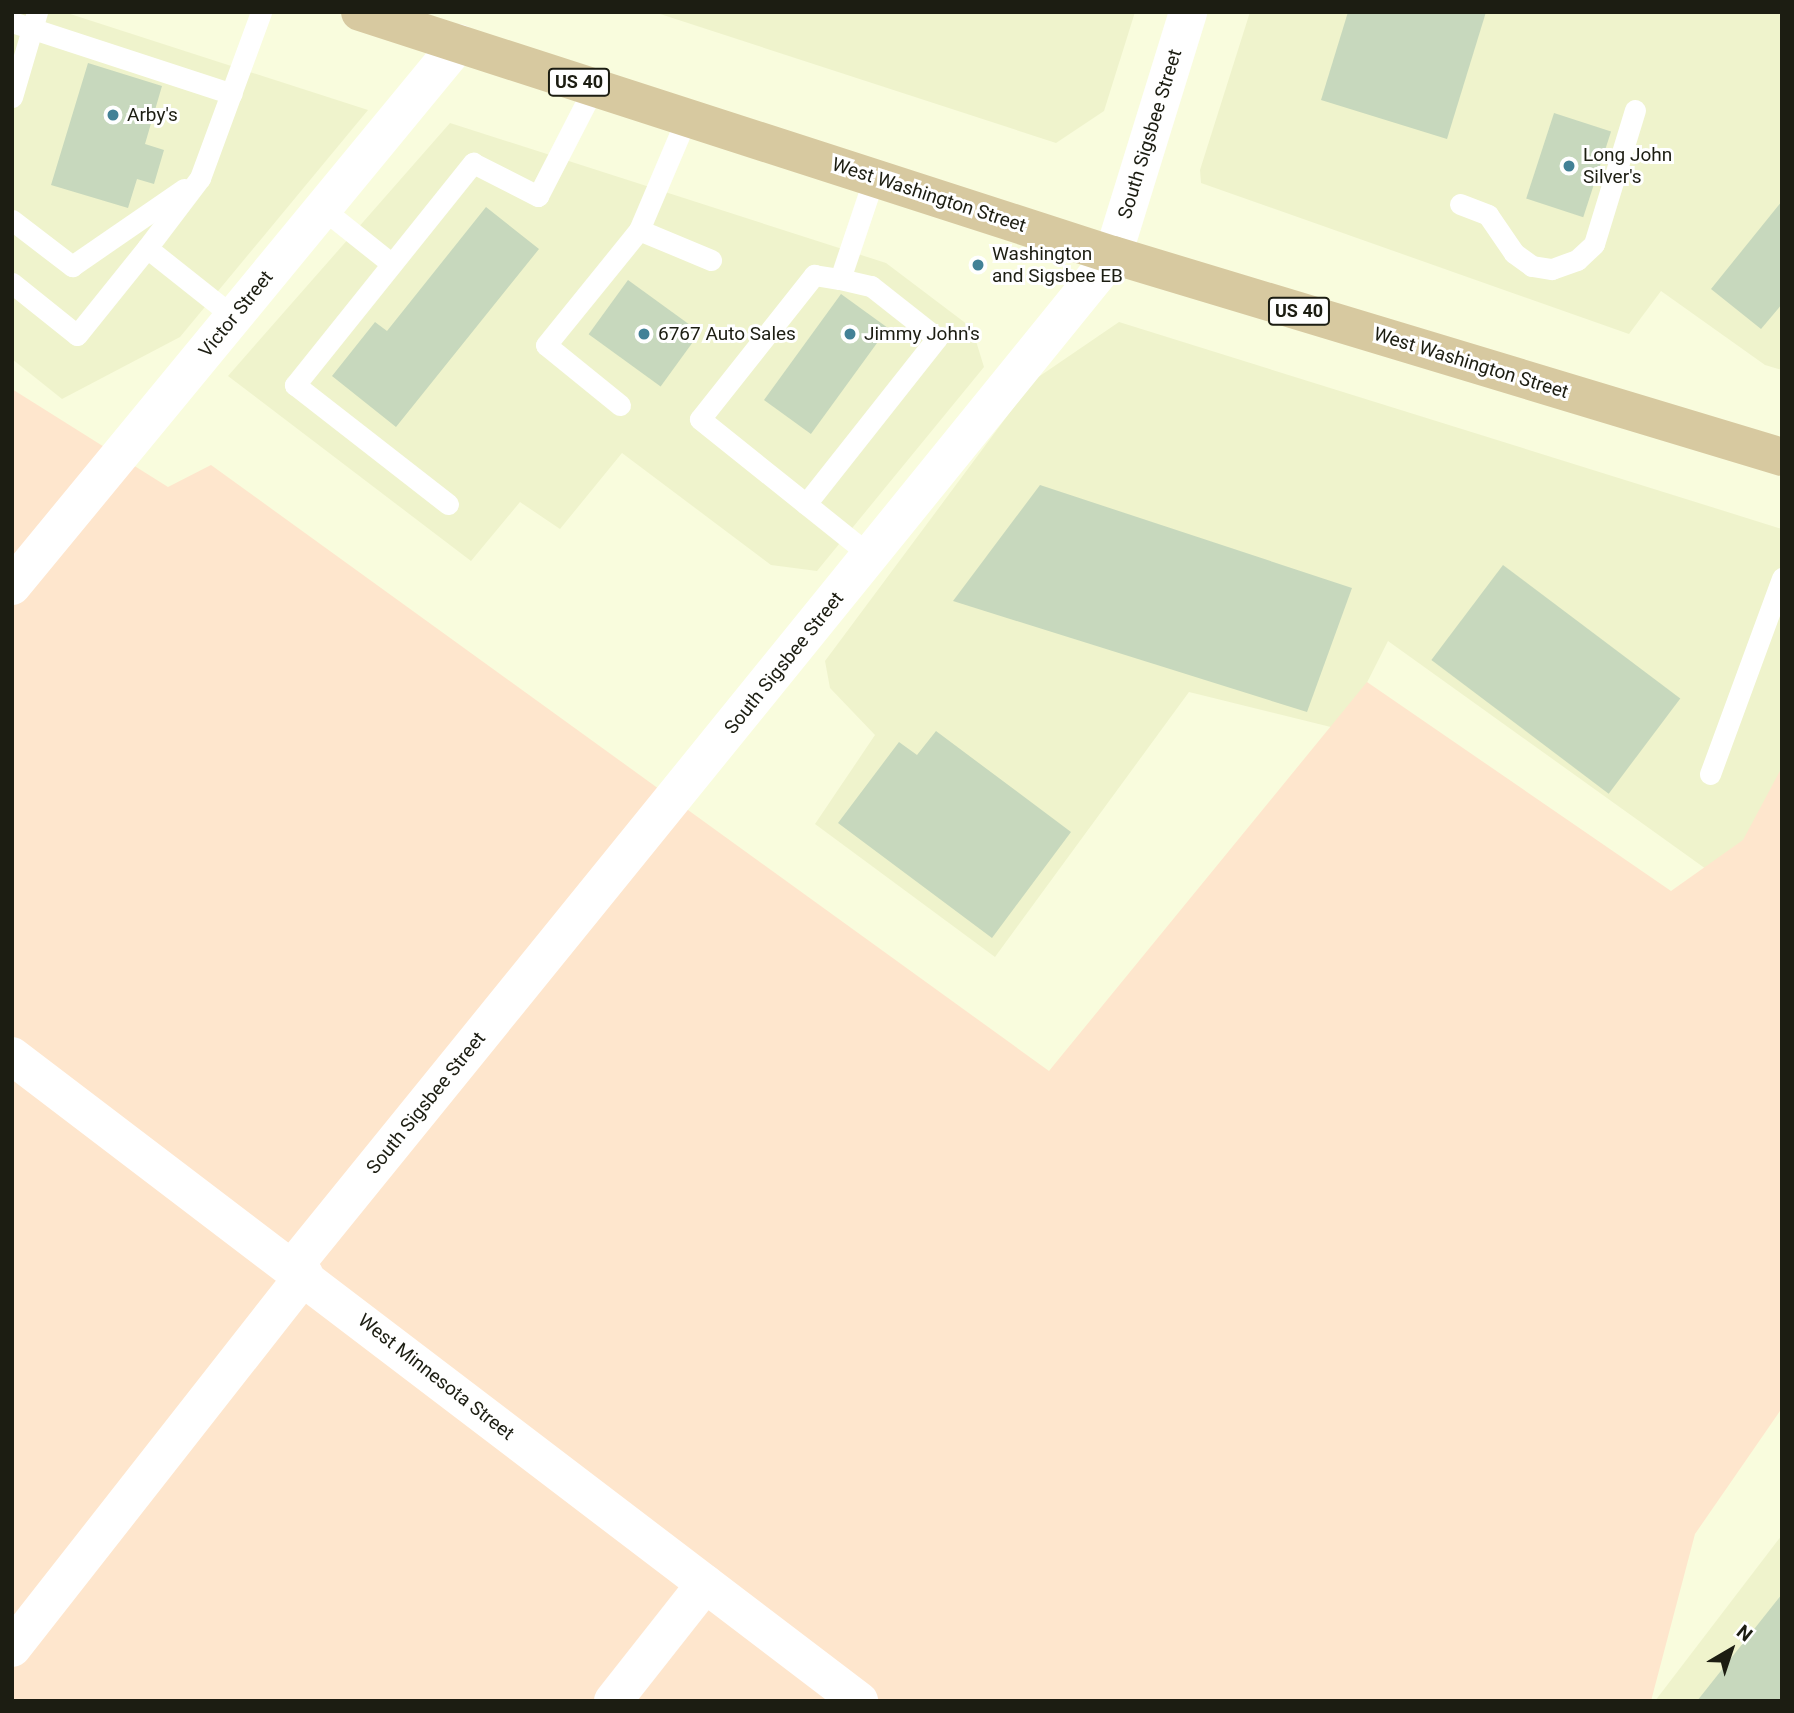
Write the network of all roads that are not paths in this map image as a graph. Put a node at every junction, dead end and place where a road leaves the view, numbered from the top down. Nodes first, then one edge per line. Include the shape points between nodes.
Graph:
1 (261, 12) edge
2 (360, 12) edge
3 (1188, 12) edge
4 (27, 20) edge
5 (459, 43) junction
6 (594, 87) junction
7 (232, 94) junction
8 (12, 97) edge
9 (1635, 110) dead end
10 (687, 117) junction
11 (200, 178) junction
12 (874, 178) junction
13 (1460, 204) dead end
14 (323, 209) junction
15 (12, 220) edge
16 (639, 230) junction
17 (147, 248) junction
18 (1113, 255) junction
19 (711, 260) dead end
20 (392, 264) junction
21 (840, 279) junction
22 (12, 283) edge
23 (234, 317) junction
24 (620, 405) dead end
25 (1782, 457) edge
26 (806, 503) junction
27 (448, 504) dead end
28 (871, 556) junction
29 (1782, 578) edge
30 (12, 586) edge
31 (1710, 774) dead end
32 (12, 1056) edge
33 (299, 1271) junction
34 (705, 1584) junction
35 (12, 1648) edge
36 (613, 1701) edge
37 (859, 1701) edge

1 - 7 lane
2 - 5 main road, West Washington Street / US 40
3 - 18 street, South Sigsbee Street
4 - 7 lane
4 - 8 lane
5 - 6 main road, West Washington Street / US 40
5 - 14 street, Victor Street
6 - 10 main road, West Washington Street / US 40
6 - 20 lane via 538,195 473,163
7 - 11 lane
9 - 13 lane via 1594,244 1577,260 1552,269 1532,266 1514,253 1488,215
10 - 12 main road, West Washington Street / US 40
10 - 16 lane
11 - 15 lane via 72,266
11 - 17 lane
12 - 18 main road, West Washington Street / US 40
12 - 21 lane
14 - 20 lane
14 - 23 street, Victor Street
16 - 19 lane
16 - 24 lane via 546,345
17 - 22 lane via 77,335
17 - 23 lane
18 - 25 main road, West Washington Street / US 40
18 - 28 street, South Sigsbee Street
20 - 27 lane via 295,385
21 - 26 lane via 871,286 937,338
21 - 26 lane via 814,275 700,419
23 - 30 street, Victor Street
26 - 28 lane
28 - 33 street, South Sigsbee Street
29 - 31 lane
32 - 33 street, West Minnesota Street
33 - 34 street, West Minnesota Street
33 - 35 street, South Sigsbee Street
34 - 36 street
34 - 37 street, West Minnesota Street

